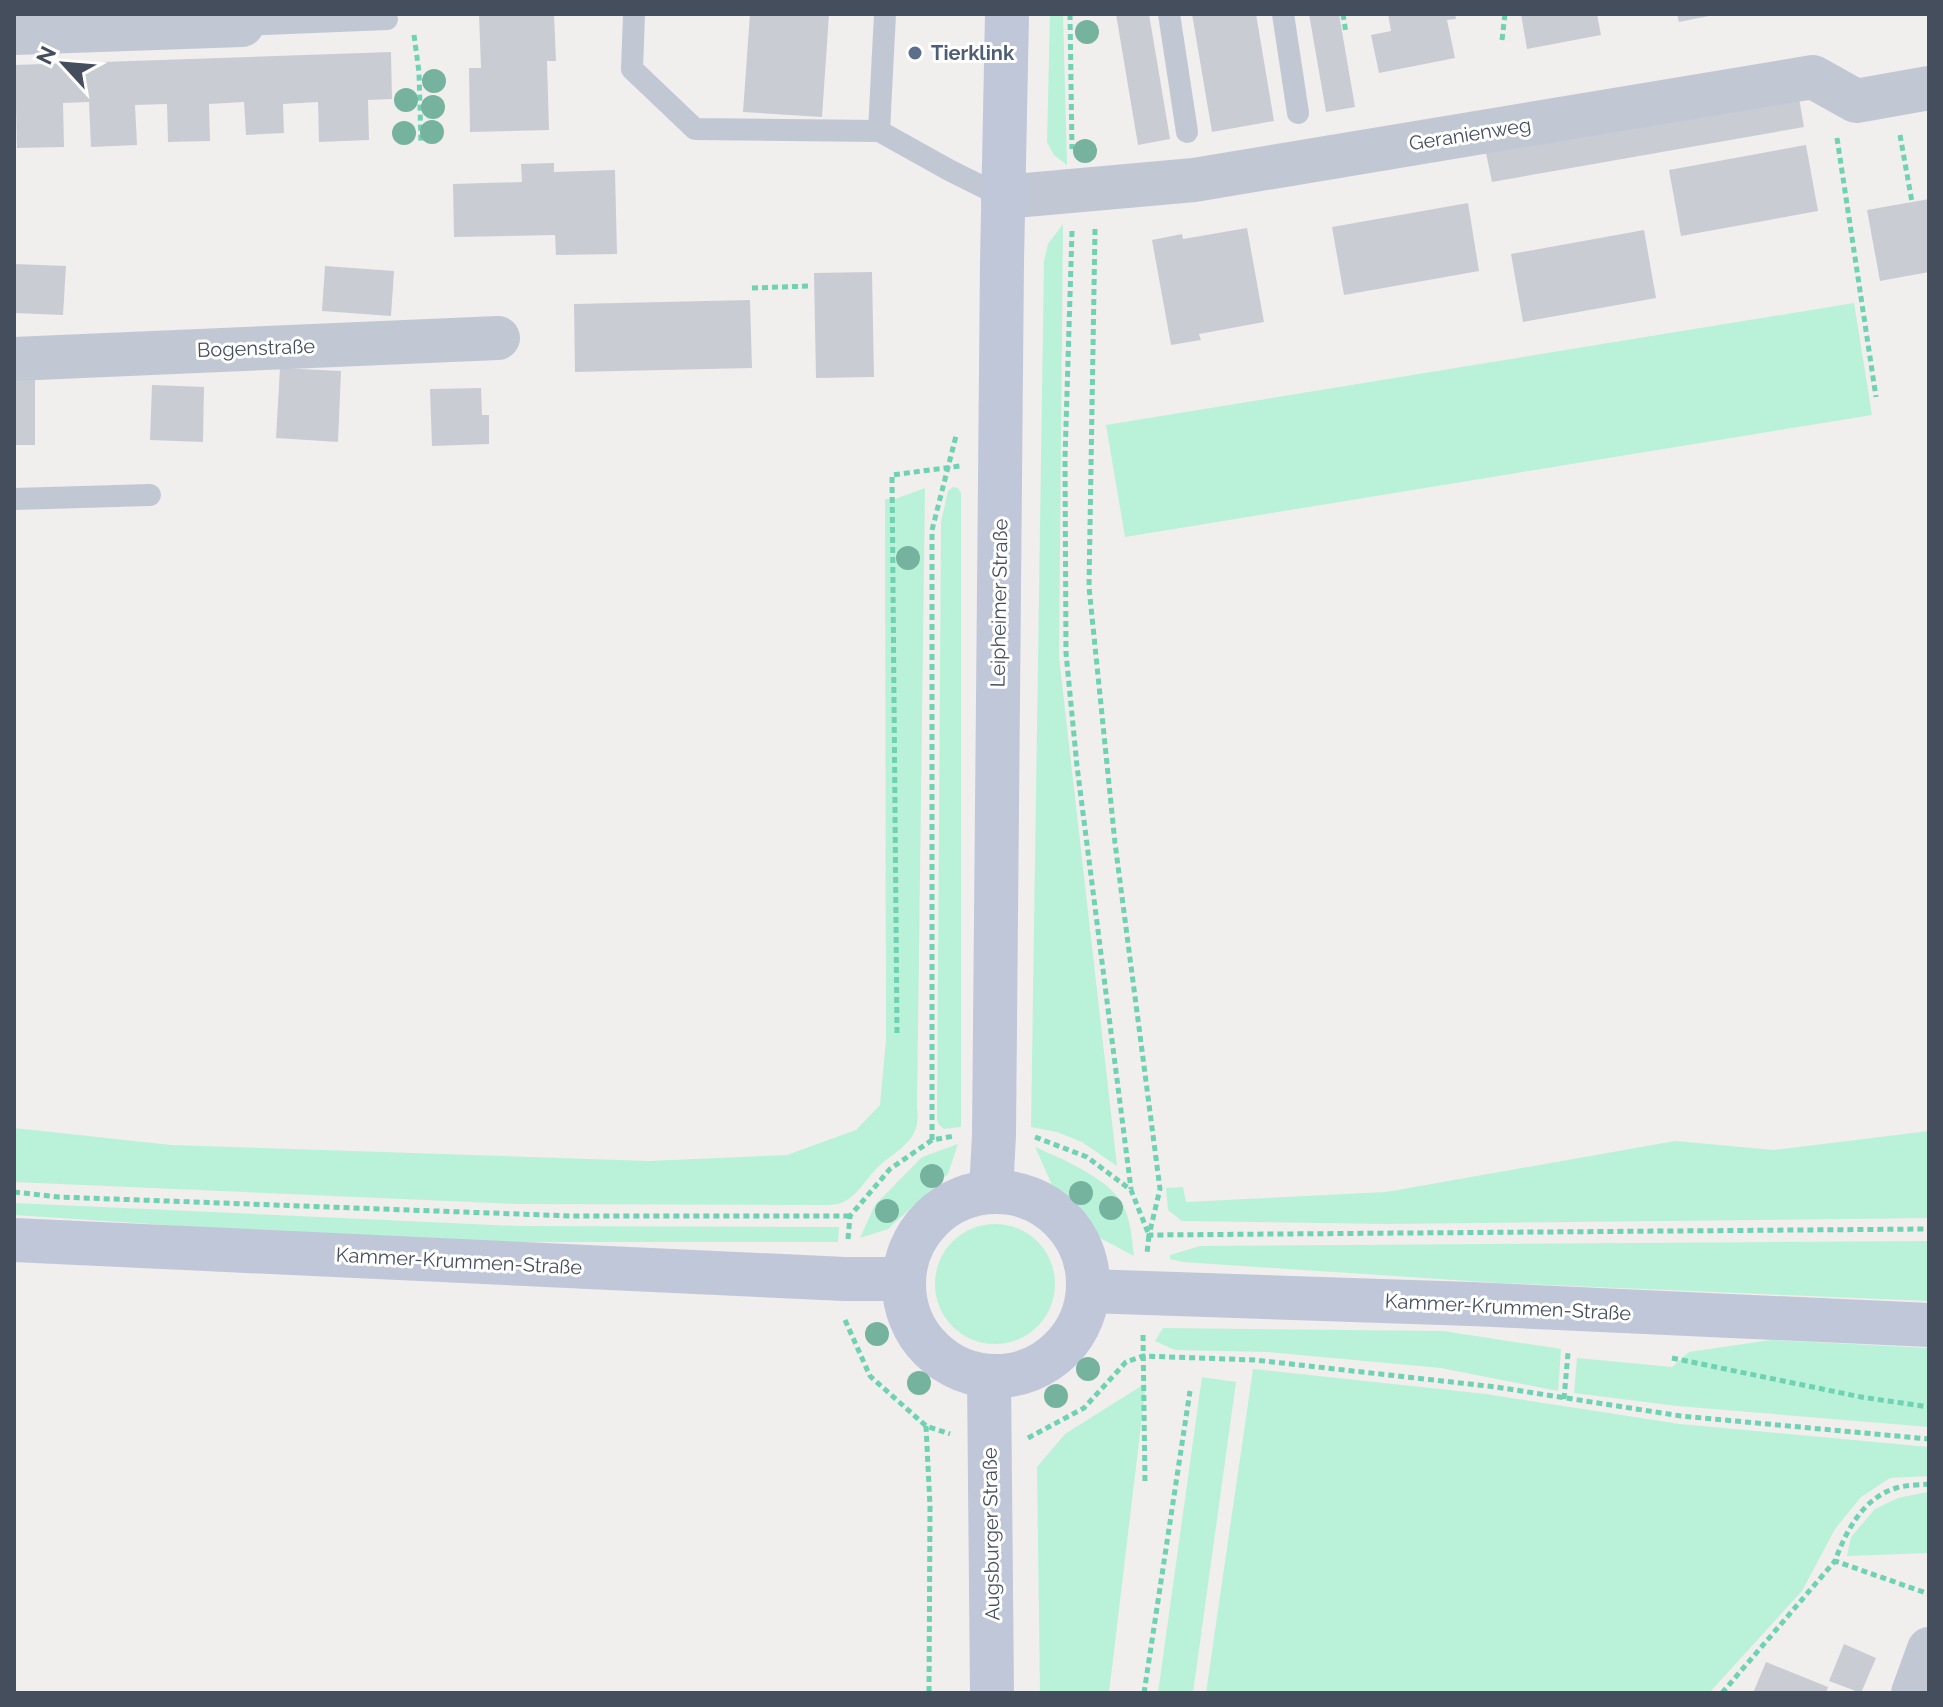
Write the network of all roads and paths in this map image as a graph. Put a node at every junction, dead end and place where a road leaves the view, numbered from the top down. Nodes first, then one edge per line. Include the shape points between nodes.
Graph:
1 (634, 14) edge
2 (885, 14) edge
3 (1007, 14) edge
4 (1070, 14) edge
5 (1169, 14) edge
6 (1283, 14) edge
7 (1343, 14) edge
8 (1505, 14) edge
9 (387, 19) dead end
10 (244, 20) edge
11 (413, 31) dead end
12 (14, 33) edge
13 (1346, 33) dead end
14 (1502, 40) dead end
15 (1829, 86) junction
16 (1911, 91) edge
17 (1298, 113) dead end
18 (879, 131) junction
19 (1187, 132) dead end
20 (421, 144) dead end
21 (1072, 151) dead end
22 (1003, 197) junction
23 (1912, 202) dead end
24 (1084, 203) junction
25 (810, 286) dead end
26 (752, 288) dead end
27 (498, 338) dead end
28 (14, 359) edge
29 (1876, 397) dead end
30 (956, 436) dead end
31 (1000, 461) junction
32 (948, 468) junction
33 (150, 495) dead end
34 (14, 499) edge
35 (897, 1033) dead end
36 (960, 1134) dead end
37 (1030, 1135) dead end
38 (932, 1140) junction
39 (1131, 1190) junction
40 (991, 1191) junction
41 (14, 1192) edge
42 (850, 1216) junction
43 (1929, 1229) edge
44 (1149, 1235) junction
45 (14, 1240) edge
46 (848, 1243) dead end
47 (1145, 1259) dead end
48 (903, 1279) junction
49 (1088, 1291) junction
50 (842, 1313) dead end
51 (1929, 1325) edge
52 (1143, 1327) dead end
53 (1568, 1353) dead end
54 (1143, 1356) junction
55 (1672, 1358) dead end
56 (989, 1376) junction
57 (1190, 1391) dead end
58 (1564, 1399) junction
59 (1929, 1407) edge
60 (926, 1426) junction
61 (958, 1435) dead end
62 (1031, 1438) dead end
63 (1929, 1439) edge
64 (1145, 1481) dead end
65 (1929, 1484) edge
66 (1835, 1561) junction
67 (1929, 1594) edge
68 (1929, 1649) edge
69 (929, 1693) edge
70 (992, 1693) edge
71 (1144, 1693) edge
72 (1722, 1693) edge
73 (1913, 1693) edge

1 - 18 lane via 632,69 695,129
2 - 18 lane
3 - 22 main road, Leipheimer Straße
4 - 21 path
5 - 19 lane
6 - 17 lane
7 - 13 path
8 - 14 path
9 - 10 lane
10 - 12 street
11 - 20 path
15 - 16 street, Geranienweg via 1856,101
15 - 24 street, Geranienweg via 1813,77
15 - 29 path
16 - 23 path
18 - 22 lane
22 - 24 street, Geranienweg
22 - 31 main road, Leipheimer Straße
24 - 39 path via 1065,458 1066,653
24 - 44 path via 1089,587 1115,843 1160,1189
25 - 26 path
27 - 28 street, Bogenstraße
30 - 32 path
31 - 32 path
31 - 40 main road, Leipheimer Straße
32 - 35 path via 892,475
32 - 38 path via 932,530
33 - 34 lane
36 - 38 path
37 - 39 path via 1087,1157
38 - 42 path via 890,1169
39 - 44 path
40 - 48 main road via 940,1209 921,1229
40 - 49 main road via 1022,1195 1050,1209 1072,1232 1085,1260
41 - 42 path via 571,1216
42 - 46 path
43 - 44 path
44 - 47 path
45 - 48 main road, Kammer-Krummen-Straße
48 - 56 main road via 906,1308 918,1334 937,1355
49 - 51 main road, Kammer-Krummen-Straße
49 - 56 main road via 1081,1319 1066,1344 1044,1363
50 - 60 path via 870,1376
52 - 54 path
53 - 58 path
54 - 58 path via 1255,1360
54 - 62 path via 1126,1362 1084,1408
54 - 64 path
55 - 59 path
56 - 70 main road, Augsburger Straße
57 - 71 path
58 - 63 path via 1681,1416
60 - 61 path
60 - 69 path
65 - 66 path via 1895,1488 1869,1503 1846,1532
66 - 67 path
66 - 72 path
68 - 73 street

